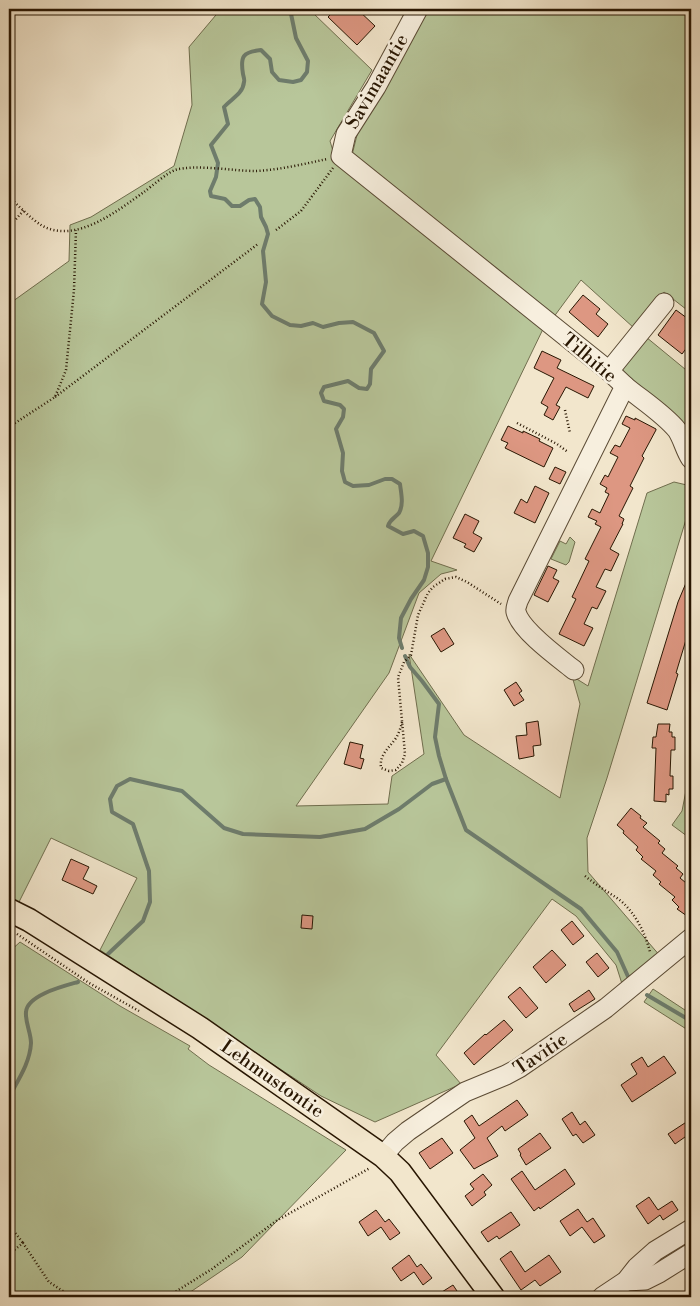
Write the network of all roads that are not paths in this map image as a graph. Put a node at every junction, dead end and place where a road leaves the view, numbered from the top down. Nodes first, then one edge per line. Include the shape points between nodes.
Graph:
1 (418, 9) edge
2 (341, 156) joint
3 (664, 303) dead end
4 (609, 371) junction
5 (625, 386) junction
6 (691, 458) edge
7 (574, 670) dead end
8 (9, 910) edge
9 (691, 938) edge
10 (379, 1160) junction
11 (691, 1229) edge
12 (691, 1252) edge
13 (626, 1281) junction
14 (493, 1297) edge
15 (602, 1297) edge

1 - 2 street, Savimaantie via 376,87 346,134
2 - 4 street, Tilhitie
3 - 4 street
4 - 5 street, Tilhitie
5 - 6 street via 670,422
5 - 7 street, Tilhitie via 516,610 519,619 537,639
8 - 10 main road, Lehmustontie via 200,1028
9 - 10 street, Tavitie via 606,1008 519,1068 465,1092 408,1131
10 - 14 main road, Lehmustontie via 400,1172
11 - 13 street via 655,1252
12 - 13 street via 645,1280
13 - 15 street

